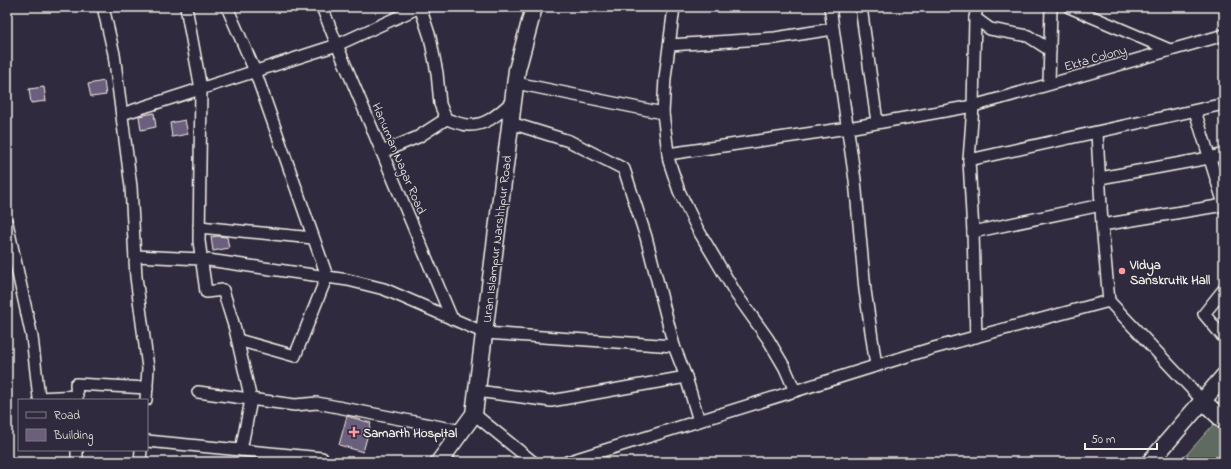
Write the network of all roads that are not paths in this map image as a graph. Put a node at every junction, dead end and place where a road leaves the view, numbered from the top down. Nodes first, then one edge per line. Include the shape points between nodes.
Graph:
1 (103, 7) edge
2 (186, 7) edge
3 (227, 7) edge
4 (322, 7) edge
5 (420, 7) edge
6 (534, 7) edge
7 (674, 7) edge
8 (830, 7) edge
9 (861, 7) edge
10 (977, 7) edge
11 (1050, 7) edge
12 (1069, 7) edge
13 (975, 18) junction
14 (833, 29) junction
15 (1224, 35) edge
16 (670, 44) junction
17 (337, 45) junction
18 (1050, 50) junction
19 (1170, 50) junction
20 (255, 71) junction
21 (516, 83) junction
22 (1049, 84) junction
23 (202, 89) junction
24 (513, 101) junction
25 (1224, 104) edge
26 (973, 106) junction
27 (1195, 111) junction
28 (663, 113) junction
29 (122, 114) junction
30 (446, 120) junction
31 (877, 122) junction
32 (511, 123) junction
33 (848, 128) junction
34 (1097, 133) junction
35 (382, 152) junction
36 (668, 154) junction
37 (1224, 154) edge
38 (1210, 158) junction
39 (969, 160) junction
40 (1100, 178) junction
41 (1101, 205) junction
42 (1224, 205) edge
43 (7, 223) edge
44 (1102, 225) junction
45 (199, 227) junction
46 (973, 232) junction
47 (313, 238) junction
48 (134, 256) junction
49 (201, 259) junction
50 (326, 276) junction
51 (1224, 289) edge
52 (1109, 301) junction
53 (452, 319) junction
54 (485, 333) junction
55 (976, 337) junction
56 (1224, 338) edge
57 (238, 340) junction
58 (674, 346) junction
59 (876, 366) junction
60 (1224, 376) edge
61 (686, 377) junction
62 (148, 388) junction
63 (477, 391) junction
64 (794, 391) junction
65 (198, 392) dead end
66 (77, 398) edge
67 (146, 399) edge
68 (251, 400) junction
69 (1203, 401) junction
70 (474, 414) junction
71 (699, 421) junction
72 (1224, 421) edge
73 (462, 431) junction
74 (148, 441) edge
75 (241, 450) junction
76 (77, 451) edge
77 (141, 451) edge
78 (77, 462) edge
79 (140, 462) edge
80 (324, 462) edge
81 (439, 462) edge
82 (533, 462) edge
83 (567, 462) edge
84 (1150, 462) edge

1 - 29 street via 114,54
2 - 23 street
3 - 20 street
4 - 17 street, Hanuman Nagar Road
5 - 17 street
5 - 30 street via 430,37 440,104
6 - 21 main road, Uran Islampur Narshhpur Road via 517,70
7 - 16 street
8 - 14 street
9 - 31 street
10 - 13 street
11 - 18 street
12 - 19 street
13 - 18 street via 990,29 1028,36
13 - 26 street
14 - 16 street via 775,38
14 - 33 street
15 - 19 street, Ekta Colony
16 - 28 street
17 - 20 street
17 - 35 street, Hanuman Nagar Road
18 - 22 street
19 - 22 street, Ekta Colony
20 - 23 street
20 - 47 street
21 - 24 main road, Uran Islampur Narshhpur Road
21 - 28 street
22 - 26 street, Ekta Colony
23 - 29 street
23 - 45 street
24 - 30 street via 495,117 482,124 467,125
24 - 32 main road, Uran Islampur Narshhpur Road
25 - 27 street
26 - 31 street, Ekta Colony
26 - 39 street
27 - 34 street
27 - 38 street
28 - 36 street
29 - 48 street via 131,187
30 - 35 street via 418,137
31 - 33 street, Ekta Colony
32 - 54 main road, Uran Islampur Narshhpur Road
32 - 58 street via 570,141 624,169 646,237
33 - 36 street, Ekta Colony
33 - 59 street via 865,290
34 - 39 street
34 - 40 street
35 - 53 street, Hanuman Nagar Road
36 - 64 street via 680,191 697,228 732,288 782,362
37 - 38 street
38 - 40 street
38 - 42 street
39 - 46 street
40 - 41 street
41 - 44 street
41 - 46 street
42 - 44 street
43 - 66 street via 32,337 40,398
44 - 52 street
45 - 47 street
45 - 49 street
46 - 55 street
47 - 50 street
48 - 49 street
48 - 62 street via 148,368
49 - 50 street
49 - 57 street via 206,292 223,290
50 - 53 street via 384,289
50 - 57 street via 295,356
51 - 56 street via 1204,314
52 - 55 street
52 - 69 street
53 - 54 street
54 - 58 street
54 - 63 main road, Uran Islampur Narshhpur Road
55 - 59 street
57 - 68 street
58 - 61 street
59 - 64 street
60 - 69 main road
61 - 63 street via 551,401
61 - 71 street
62 - 66 street via 76,384
62 - 67 street
63 - 70 main road, Uran Islampur Narshhpur Road
64 - 71 street
65 - 68 street
68 - 73 street via 295,406 317,403
68 - 75 street
69 - 72 main road
69 - 84 main road
70 - 73 main road, Uran Islampur Narshhpur Road
70 - 82 street
71 - 83 street
73 - 81 main road, Uran Islampur Narshhpur Road
74 - 75 street
75 - 80 street via 322,458
76 - 78 street
77 - 79 street

